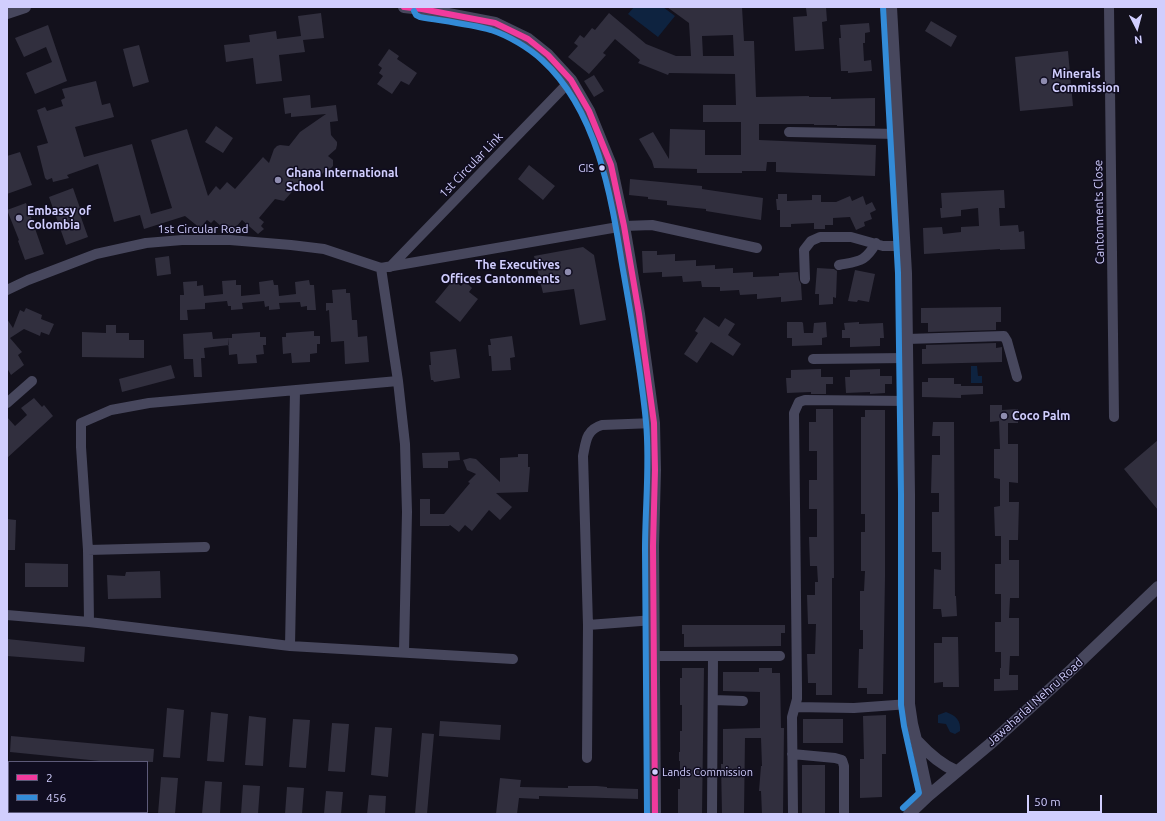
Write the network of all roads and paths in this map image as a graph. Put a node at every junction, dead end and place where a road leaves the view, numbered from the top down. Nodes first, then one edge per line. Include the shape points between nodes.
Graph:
1 (25, 7) edge
2 (404, 7) edge
3 (892, 7) edge
4 (1109, 7) edge
5 (422, 8) edge
6 (7, 13) edge
7 (571, 80) junction
8 (789, 132) dead end
9 (898, 134) junction
10 (624, 226) junction
11 (876, 243) junction
12 (905, 246) junction
13 (757, 248) dead end
14 (839, 265) dead end
15 (385, 267) junction
16 (805, 279) dead end
17 (7, 290) edge
18 (907, 340) junction
19 (813, 358) dead end
20 (907, 358) junction
21 (1017, 377) dead end
22 (32, 381) dead end
23 (398, 381) junction
24 (295, 391) junction
25 (908, 401) junction
26 (7, 403) edge
27 (1114, 416) dead end
28 (654, 423) junction
29 (205, 547) dead end
30 (88, 550) junction
31 (1158, 587) edge
32 (7, 615) edge
33 (654, 620) junction
34 (89, 622) junction
35 (588, 625) junction
36 (290, 646) junction
37 (404, 652) junction
38 (654, 656) junction
39 (713, 656) junction
40 (780, 656) dead end
41 (513, 659) dead end
42 (713, 700) junction
43 (743, 701) dead end
44 (909, 704) junction
45 (795, 707) junction
46 (916, 740) junction
47 (792, 754) junction
48 (587, 758) dead end
49 (956, 771) junction
50 (928, 796) junction
51 (655, 814) edge
52 (712, 814) edge
53 (793, 814) edge
54 (844, 814) edge
55 (909, 814) edge

1 - 6 street
2 - 5 street
3 - 9 street
4 - 27 street, Cantonments Close
5 - 7 street via 495,24 528,39 548,54
7 - 10 street via 589,111 610,165
7 - 15 street, 1st Circular Link
8 - 9 street
9 - 12 street
10 - 13 street via 652,225
10 - 15 street
10 - 28 street via 640,314
11 - 12 street via 883,246
11 - 14 street via 869,255 861,260
11 - 16 street via 851,237 820,237 811,241 804,250
12 - 18 street
15 - 17 street, 1st Circular Road via 324,249 291,245 230,240 146,242 96,254
15 - 23 street
18 - 20 street
18 - 21 street via 1004,336
19 - 20 street
20 - 25 street
22 - 26 street
23 - 24 street
23 - 37 street via 405,444 407,512
24 - 30 street via 149,403 111,410 81,422
24 - 36 street
25 - 44 street
25 - 45 street via 805,400 796,406
28 - 33 street
28 - 35 street via 602,426 588,433 582,466
29 - 30 street
30 - 34 street
31 - 49 street, Jawaharlal Nehru Road via 1068,673 990,744
32 - 34 street
33 - 35 street
33 - 38 street
34 - 36 street
35 - 48 street
36 - 37 street
37 - 41 street
38 - 39 street
38 - 51 street
39 - 40 street
39 - 42 street
42 - 43 street
42 - 52 street
44 - 45 street via 854,708
44 - 46 street
45 - 47 street via 792,717
46 - 49 street via 929,754
46 - 50 street
47 - 53 street
47 - 54 street via 842,760
49 - 50 street, Jawaharlal Nehru Road
50 - 55 street, Jawaharlal Nehru Road

